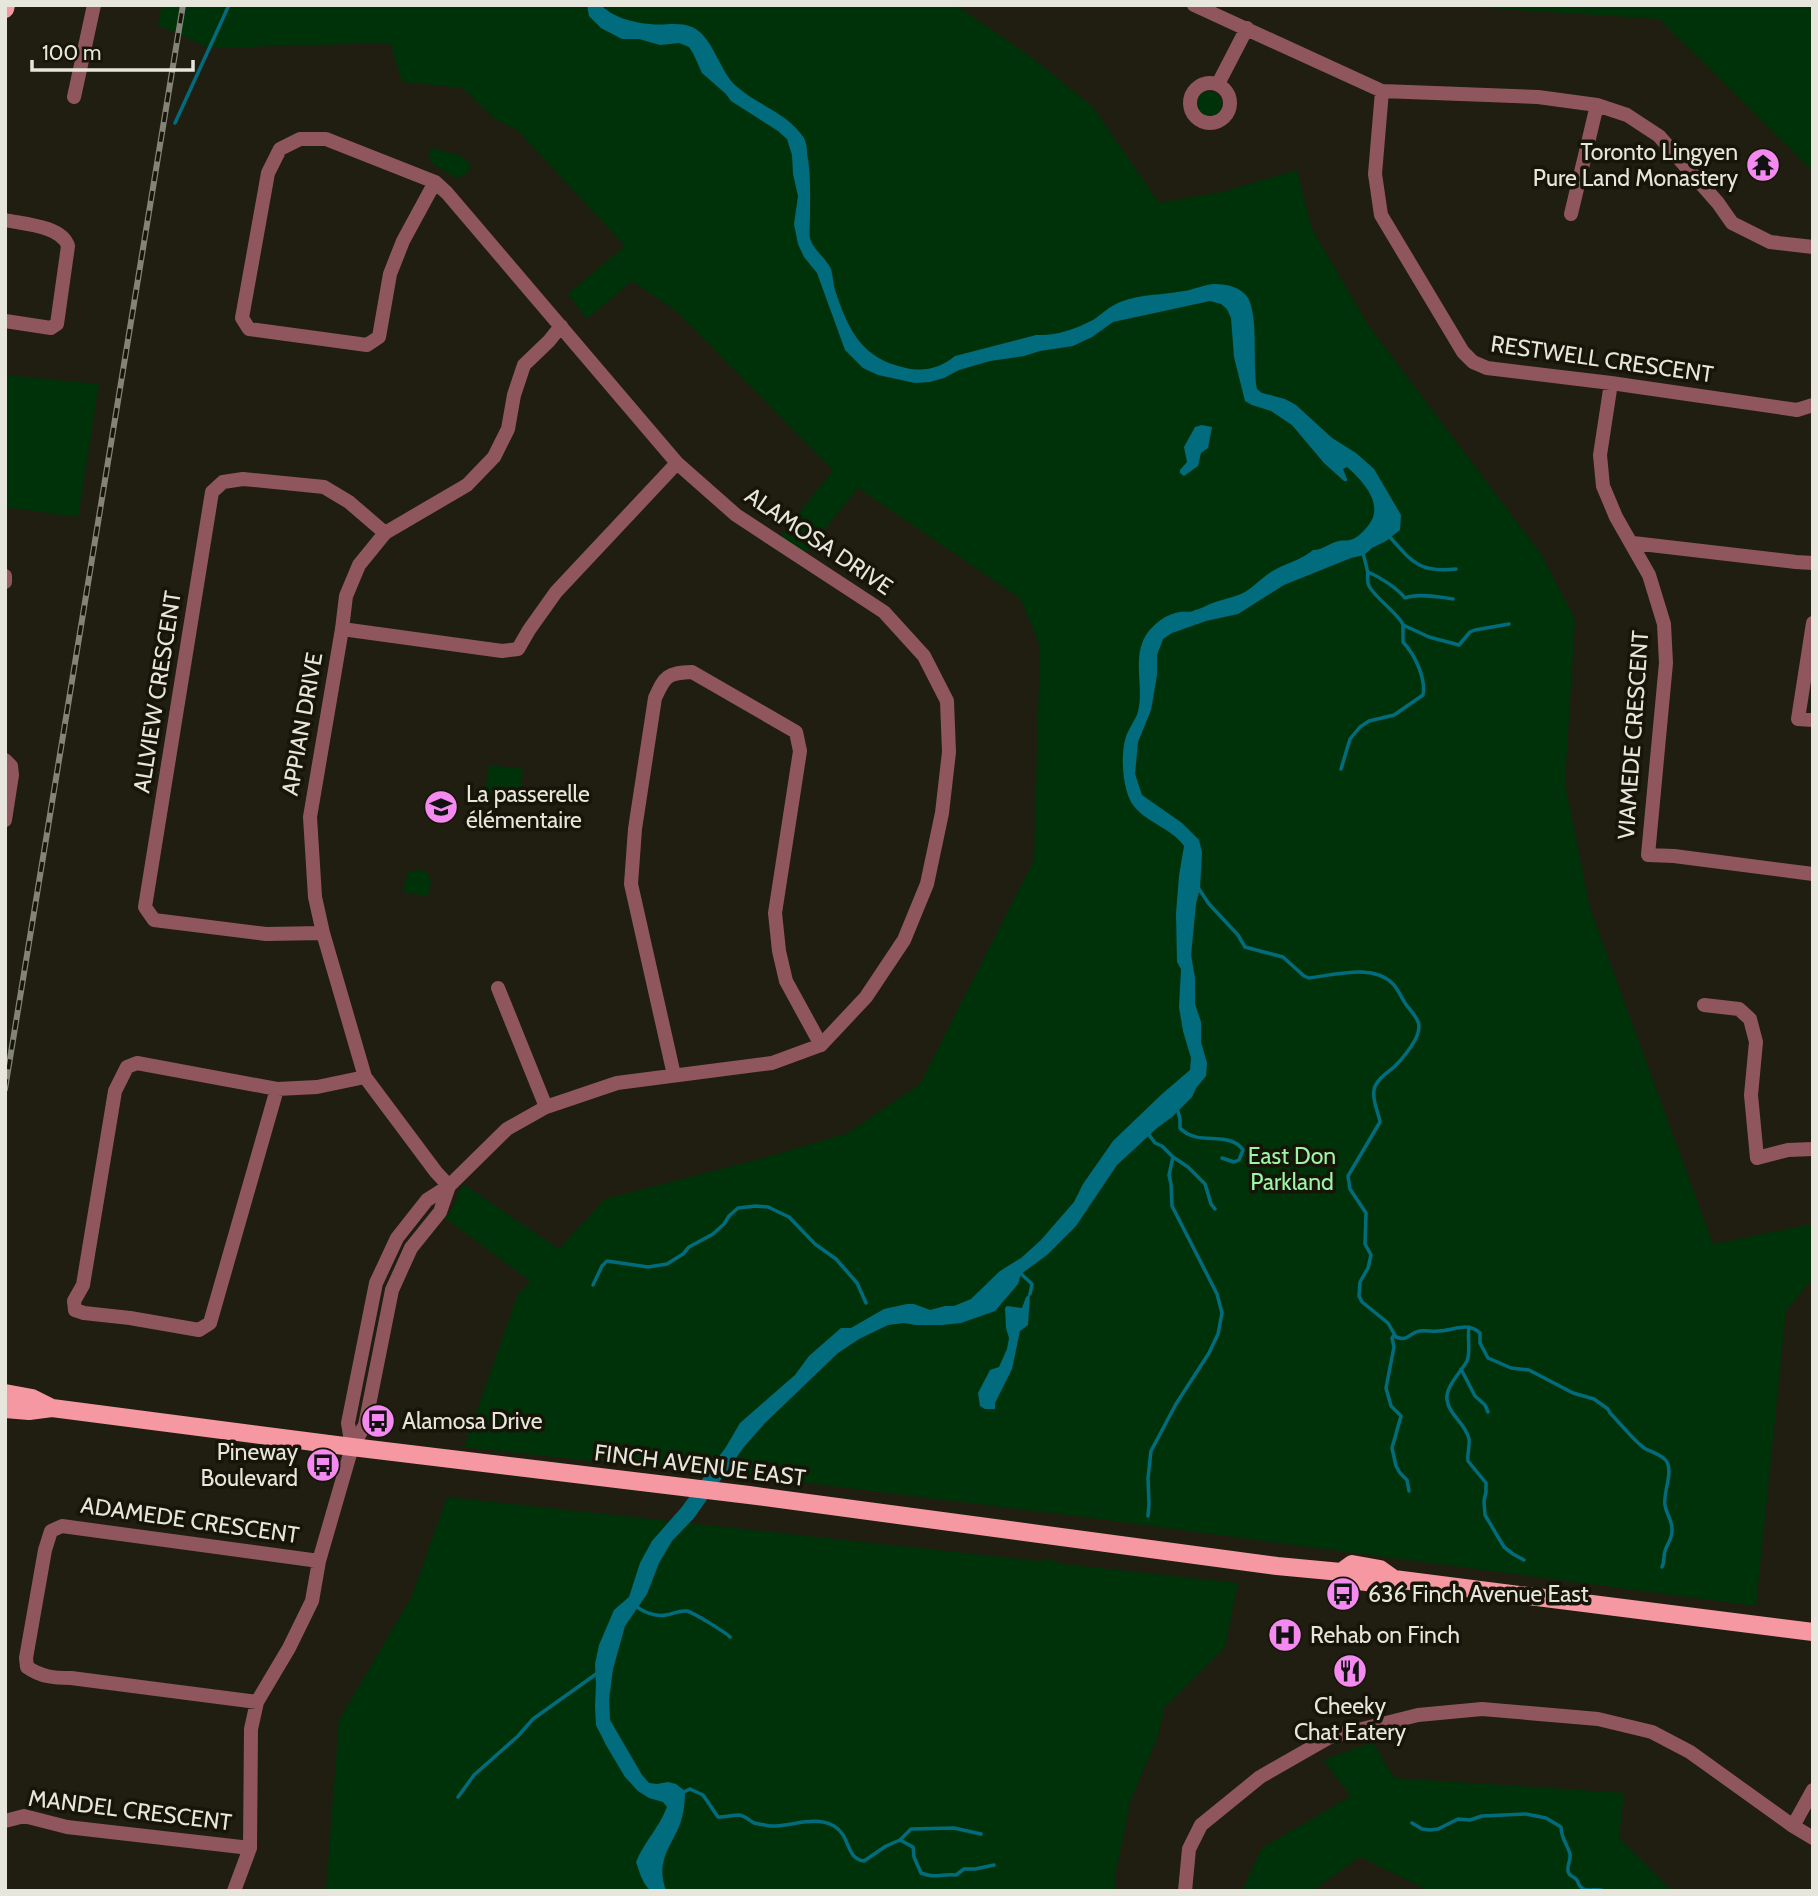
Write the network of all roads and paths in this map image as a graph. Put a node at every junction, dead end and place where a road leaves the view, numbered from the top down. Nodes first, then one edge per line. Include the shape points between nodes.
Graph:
1 (94, 5) edge
2 (1194, 5) edge
3 (1247, 28) junction
4 (1218, 84) dead end
5 (1382, 91) junction
6 (74, 97) dead end
7 (1597, 105) junction
8 (435, 182) junction
9 (1571, 214) dead end
10 (5, 220) edge
11 (1813, 247) edge
12 (5, 320) edge
13 (561, 326) junction
14 (1611, 383) junction
15 (1813, 405) edge
16 (677, 463) junction
17 (385, 533) junction
18 (1633, 543) junction
19 (1813, 563) edge
20 (5, 576) edge
21 (5, 582) edge
22 (1813, 623) edge
23 (342, 629) junction
24 (1813, 720) edge
25 (5, 760) edge
26 (5, 820) edge
27 (1813, 874) edge
28 (323, 933) junction
29 (498, 988) dead end
30 (1704, 1005) dead end
31 (821, 1045) junction
32 (674, 1075) junction
33 (366, 1077) junction
34 (277, 1089) junction
35 (546, 1107) junction
36 (1813, 1149) edge
37 (449, 1186) junction
38 (5, 1393) edge
39 (52, 1408) junction
40 (5, 1409) edge
41 (352, 1447) junction
42 (319, 1561) junction
43 (1813, 1632) edge
44 (257, 1702) junction
45 (1813, 1790) edge
46 (5, 1821) edge
47 (1793, 1826) junction
48 (1813, 1838) edge
49 (250, 1848) junction
50 (234, 1891) edge
51 (1185, 1891) edge

1 - 6 street
2 - 3 street
3 - 4 street
3 - 5 street
5 - 7 street via 1538,97
5 - 14 street, RESTWELL CRESCENT via 1375,174 1381,215 1463,352 1487,368
7 - 9 street
7 - 11 street via 1627,115 1659,136 1732,223 1770,242
8 - 8 street, ALAMOSA DRIVE via 390,274 379,337 367,345 249,329 242,318 268,173 280,149 300,139 326,139
8 - 13 street, ALAMOSA DRIVE
10 - 12 street via 56,231 68,246 57,324 51,328
13 - 16 street, ALAMOSA DRIVE
13 - 17 street, APPIAN DRIVE via 524,365 508,429 494,457 467,485
14 - 15 street, RESTWELL CRESCENT via 1797,410
14 - 18 street, VIAMEDE CRESCENT via 1601,472 1608,500
16 - 23 street via 556,593 517,649 502,651
16 - 31 street, ALAMOSA DRIVE via 736,514 884,612 924,656 947,701 949,752 944,801 927,884 904,940 866,997
17 - 23 street, APPIAN DRIVE via 359,565 346,596
17 - 28 street, ALLVIEW CRESCENT via 324,487 243,479 223,481 212,492 145,907 154,920 266,934
18 - 19 street
18 - 27 street, VIAMEDE CRESCENT via 1655,591 1666,644 1648,855
20 - 21 street
22 - 24 street via 1798,719
23 - 28 street, APPIAN DRIVE via 310,817 315,897
25 - 26 street via 12,775
28 - 33 street, APPIAN DRIVE
29 - 35 street
30 - 36 street via 1739,1009 1750,1019 1756,1042 1751,1096 1757,1158
31 - 32 street, ALAMOSA DRIVE via 772,1063
31 - 32 street via 786,981 775,913 800,751 796,732 692,673 674,673 655,698 631,884
32 - 35 street, ALAMOSA DRIVE via 617,1083
33 - 34 street
33 - 37 street, APPIAN DRIVE
34 - 34 street via 137,1063 127,1067 115,1091 75,1310 198,1330 210,1323
35 - 37 street, ALAMOSA DRIVE via 507,1129
37 - 41 street, ALAMOSA DRIVE via 440,1212 411,1248 392,1290 365,1424
38 - 39 main road, FINCH AVENUE EAST
39 - 40 main road, FINCH AVENUE EAST
39 - 41 main road, FINCH AVENUE EAST
41 - 42 street
41 - 43 main road, FINCH AVENUE EAST via 1264,1564 1341,1572 1352,1564 1380,1569 1394,1579
42 - 44 street via 312,1601
42 - 44 street, ADAMEDE CRESCENT via 62,1526 51,1531 27,1667 51,1678
44 - 49 street via 251,1729
45 - 47 street
46 - 49 street, MANDEL CRESCENT via 24,1816 67,1826
47 - 48 street
47 - 51 street via 1690,1752 1652,1732 1598,1719 1482,1709 1418,1715 1330,1737 1260,1777 1201,1825 1189,1849
49 - 50 street

